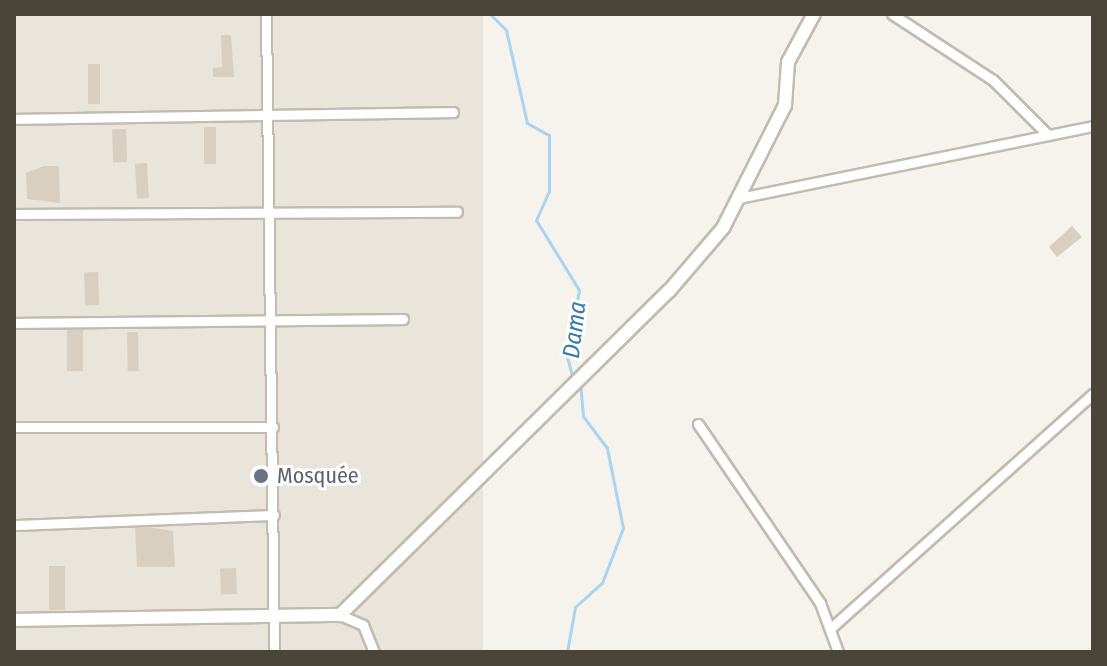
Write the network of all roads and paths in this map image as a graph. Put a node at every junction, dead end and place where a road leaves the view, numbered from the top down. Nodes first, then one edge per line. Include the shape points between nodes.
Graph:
1 (266, 14) edge
2 (814, 14) edge
3 (892, 14) edge
4 (453, 112) dead end
5 (268, 114) junction
6 (14, 119) edge
7 (1093, 126) edge
8 (1048, 135) junction
9 (739, 198) junction
10 (457, 212) dead end
11 (270, 213) junction
12 (14, 214) edge
13 (403, 319) dead end
14 (271, 322) junction
15 (14, 323) edge
16 (1093, 394) edge
17 (698, 424) dead end
18 (14, 427) edge
19 (273, 427) junction
20 (274, 515) junction
21 (14, 525) edge
22 (340, 615) junction
23 (276, 617) junction
24 (14, 620) edge
25 (832, 627) junction
26 (274, 652) edge
27 (374, 652) edge
28 (838, 652) edge

1 - 5 street
2 - 9 street via 788,62 785,105
3 - 8 street via 993,80
4 - 5 street
5 - 6 street
5 - 11 street
7 - 8 street
8 - 9 street
9 - 22 street via 678,281 562,389
10 - 11 street
11 - 12 street
11 - 14 street
13 - 14 street
14 - 15 street
14 - 19 street
16 - 25 street
17 - 25 street
18 - 19 street
19 - 20 street
20 - 21 street
20 - 23 street
22 - 23 street
22 - 27 street via 363,625
23 - 24 street
23 - 26 street
25 - 28 street

